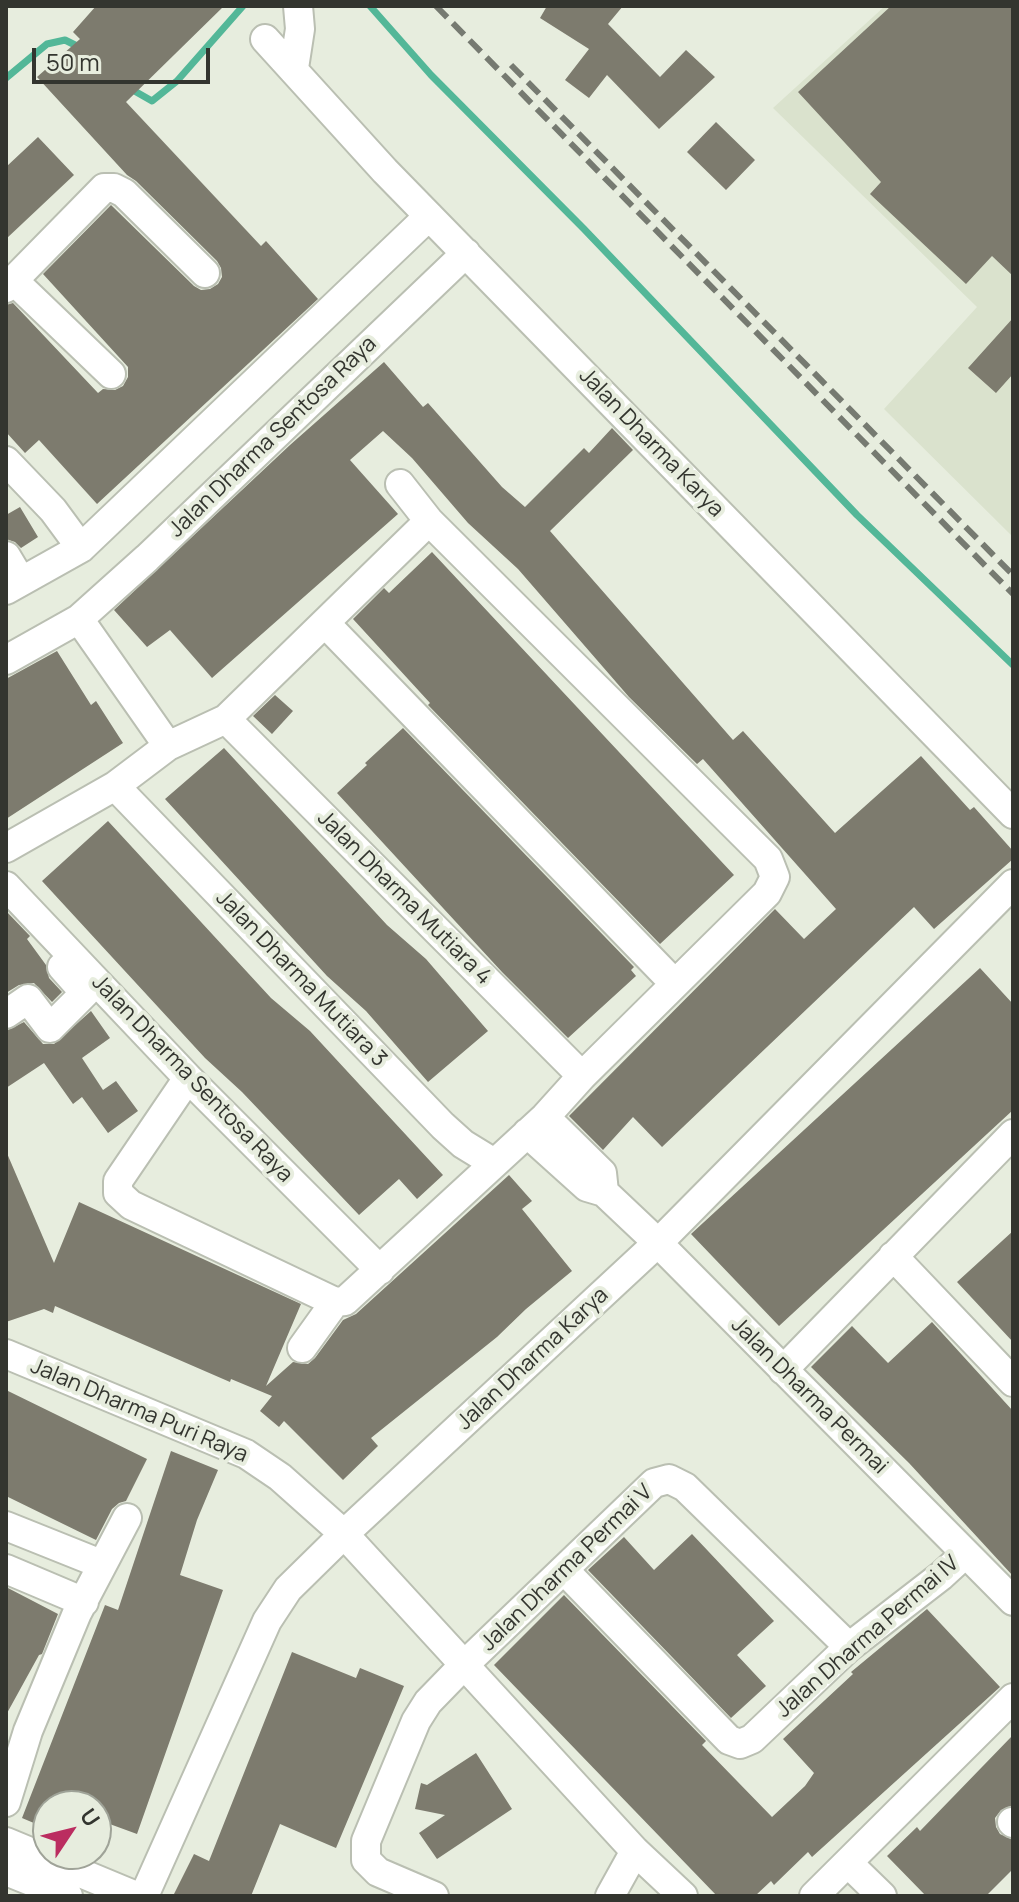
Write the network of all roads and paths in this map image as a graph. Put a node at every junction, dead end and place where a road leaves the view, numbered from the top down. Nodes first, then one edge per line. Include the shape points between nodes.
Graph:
1 (298, 6) edge
2 (265, 39) dead end
3 (294, 68) junction
4 (429, 216) junction
5 (466, 253) junction
6 (205, 273) dead end
7 (10, 284) edge
8 (111, 374) dead end
9 (6, 461) edge
10 (400, 484) dead end
11 (429, 521) junction
12 (81, 548) junction
13 (6, 556) edge
14 (14, 585) edge
15 (79, 619) junction
16 (325, 623) junction
17 (6, 660) edge
18 (226, 719) junction
19 (168, 746) junction
20 (115, 786) junction
21 (1013, 814) edge
22 (6, 848) edge
23 (1013, 884) edge
24 (6, 886) edge
25 (64, 947) junction
26 (675, 984) junction
27 (6, 1014) edge
28 (582, 1076) junction
29 (188, 1078) junction
30 (536, 1125) junction
31 (1013, 1134) edge
32 (494, 1163) junction
33 (658, 1243) junction
34 (893, 1256) junction
35 (380, 1270) junction
36 (335, 1302) junction
37 (302, 1348) dead end
38 (6, 1354) edge
39 (783, 1370) junction
40 (1013, 1382) edge
41 (127, 1518) dead end
42 (6, 1526) edge
43 (344, 1534) junction
44 (965, 1554) junction
45 (101, 1564) junction
46 (6, 1569) edge
47 (564, 1570) junction
48 (1013, 1601) edge
49 (84, 1602) junction
50 (849, 1647) junction
51 (462, 1667) junction
52 (1013, 1698) edge
53 (17, 1726) edge
54 (6, 1802) edge
55 (6, 1842) edge
56 (635, 1851) junction
57 (848, 1863) junction
58 (6, 1871) edge
59 (68, 1896) edge
60 (136, 1896) edge
61 (144, 1896) edge
62 (434, 1896) edge
63 (610, 1896) edge
64 (683, 1896) edge
65 (814, 1896) edge
66 (882, 1896) edge

1 - 3 street
2 - 3 street, Jalan Dharma Karya
3 - 4 street, Jalan Dharma Karya
4 - 5 street, Jalan Dharma Karya
4 - 12 street
5 - 15 street, Jalan Dharma Sentosa Raya
5 - 21 street, Jalan Dharma Karya
6 - 7 street via 124,193 104,188
7 - 8 street
9 - 12 street
10 - 11 street
11 - 16 street
11 - 26 street via 768,859 775,877 767,893
12 - 14 street
13 - 14 street
15 - 17 street, Jalan Dharma Sentosa Raya
15 - 19 street
16 - 18 street
16 - 26 street
18 - 19 street
18 - 28 street, Jalan Dharma Mutiara 4
19 - 20 street
20 - 22 street
20 - 32 street, Jalan Dharma Mutiara 3 via 443,1126
23 - 33 street, Jalan Dharma Karya
24 - 25 street, Jalan Dharma Sentosa Raya
25 - 27 street via 56,960 85,993 50,1028 28,999
25 - 29 street, Jalan Dharma Sentosa Raya
26 - 28 street
28 - 30 street
29 - 35 street, Jalan Dharma Sentosa Raya
29 - 36 street via 118,1181 118,1193 131,1205
30 - 32 street
30 - 33 street, Jalan Dharma Permai via 602,1173 604,1192
31 - 34 street
32 - 35 street
33 - 39 street, Jalan Dharma Permai
33 - 43 street, Jalan Dharma Karya
34 - 39 street
34 - 40 street
35 - 36 street via 345,1301
36 - 37 street
38 - 43 street, Jalan Dharma Puri Raya via 246,1454
39 - 44 street, Jalan Dharma Permai
41 - 45 street
42 - 45 street
43 - 51 street, Jalan Dharma Puri Raya
43 - 61 street, Jalan Dharma Karya via 288,1589 267,1621
44 - 48 street, Jalan Dharma Permai
44 - 50 street, Jalan Dharma Permai IV
45 - 49 street
46 - 49 street
47 - 50 street, Jalan Dharma Permai V via 654,1483 669,1479 685,1487
47 - 50 street, Jalan Dharma Permai IV via 735,1744 752,1739
47 - 51 street, Jalan Dharma Permai V
49 - 53 street
51 - 56 street, Jalan Dharma Puri Raya
51 - 62 street, Jalan Dharma Permai V via 416,1721 366,1841 366,1860 378,1872
52 - 57 street
53 - 54 street
55 - 60 street
56 - 63 street
56 - 64 street, Jalan Dharma Puri Raya
57 - 65 street
57 - 66 street
58 - 59 street

